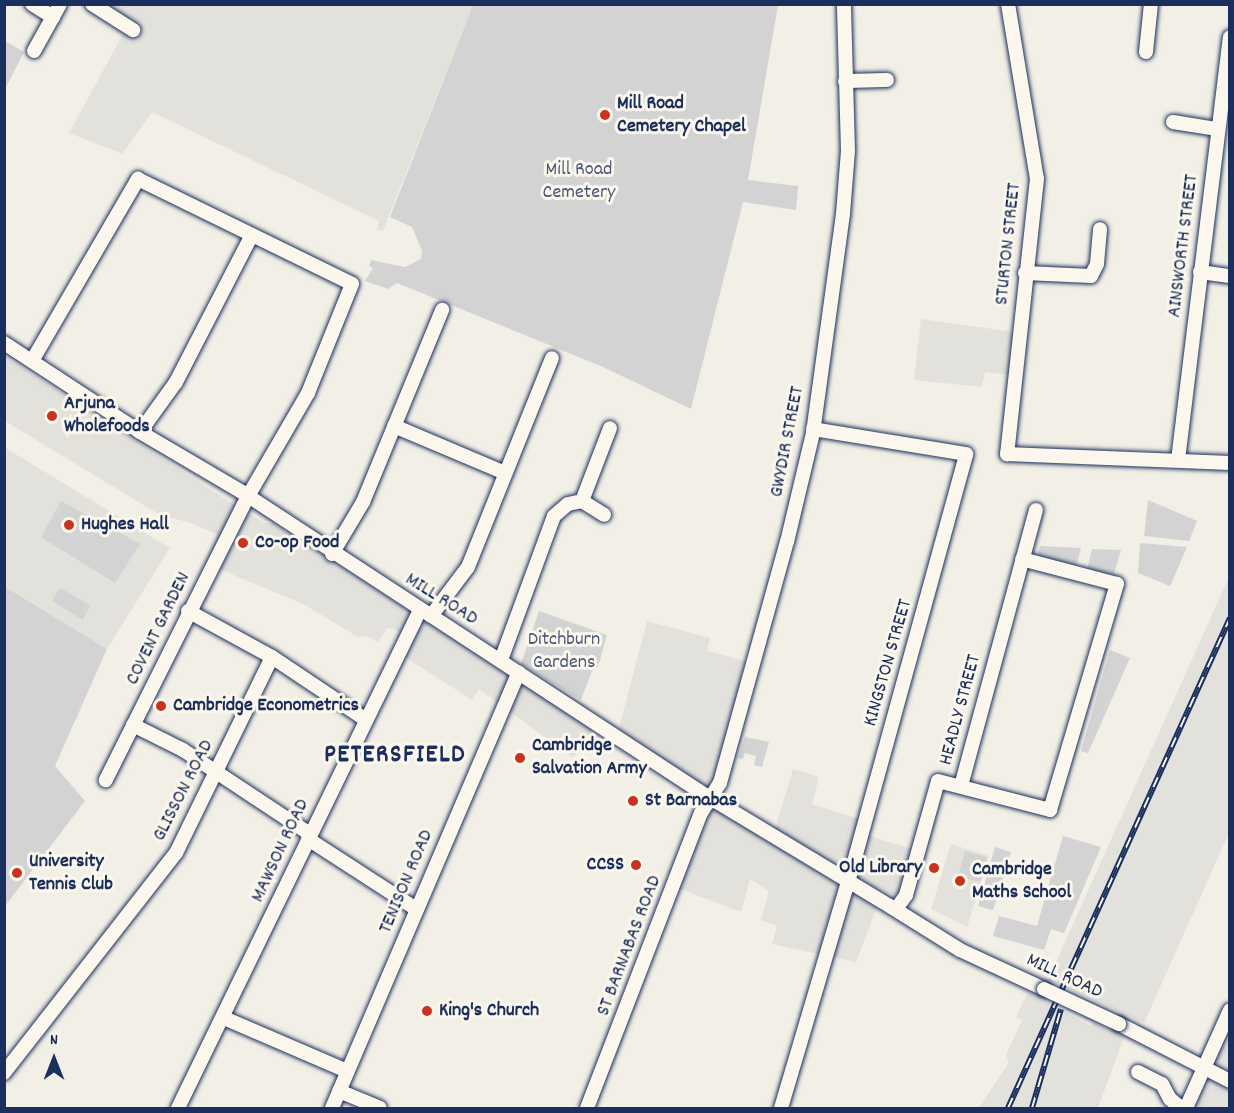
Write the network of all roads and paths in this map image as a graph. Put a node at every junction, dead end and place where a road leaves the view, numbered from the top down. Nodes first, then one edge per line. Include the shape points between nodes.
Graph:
1 (32, 4) edge
2 (92, 4) edge
3 (843, 4) edge
4 (1008, 4) edge
5 (1151, 4) edge
6 (56, 11) edge
7 (133, 30) dead end
8 (1230, 37) edge
9 (34, 51) dead end
10 (1146, 52) dead end
11 (1228, 63) edge
12 (887, 80) dead end
13 (845, 81) junction
14 (1173, 122) dead end
15 (1217, 129) junction
16 (1100, 229) dead end
17 (252, 234) junction
18 (1200, 272) junction
19 (1025, 273) junction
20 (1230, 276) edge
21 (442, 310) dead end
22 (4, 343) edge
23 (552, 358) dead end
24 (32, 361) junction
25 (394, 426) junction
26 (610, 428) dead end
27 (813, 429) junction
28 (140, 432) junction
29 (1178, 460) junction
30 (1230, 463) edge
31 (505, 473) junction
32 (248, 496) junction
33 (582, 501) junction
34 (1036, 510) dead end
35 (604, 514) dead end
36 (332, 554) junction
37 (1022, 559) junction
38 (188, 611) junction
39 (426, 613) junction
40 (272, 657) junction
41 (501, 660) junction
42 (519, 672) junction
43 (366, 720) junction
44 (133, 725) junction
45 (216, 772) junction
46 (106, 780) dead end
47 (961, 786) junction
48 (711, 799) junction
49 (309, 836) junction
50 (853, 886) junction
51 (890, 906) junction
52 (417, 909) junction
53 (1230, 1010) edge
54 (224, 1018) junction
55 (1202, 1067) junction
56 (347, 1071) junction
57 (1138, 1072) dead end
58 (4, 1074) edge
59 (1230, 1081) edge
60 (339, 1091) junction
61 (178, 1108) edge
62 (332, 1108) edge
63 (380, 1108) edge
64 (586, 1108) edge
65 (781, 1108) edge
66 (1184, 1108) edge

1 - 6 street
2 - 7 street
3 - 13 street, GWYDIR STREET
4 - 19 street, STURTON STREET via 1037,178
5 - 10 street
6 - 9 street
8 - 11 street, AINSWORTH STREET
11 - 15 street, AINSWORTH STREET
12 - 13 street
13 - 27 street, GWYDIR STREET via 848,151 843,214
14 - 15 street
15 - 18 street, AINSWORTH STREET
16 - 19 street via 1097,264 1091,276
17 - 24 street via 138,179
17 - 28 street via 176,382
17 - 32 street, COVENT GARDEN via 352,284 308,393
18 - 20 street
18 - 29 street, AINSWORTH STREET
19 - 29 street, STURTON STREET via 1007,454
21 - 25 street
22 - 24 street, MILL ROAD
23 - 31 street, MAWSON ROAD
24 - 28 street, MILL ROAD
25 - 31 street
25 - 36 street via 363,502
26 - 33 street
27 - 48 street, GWYDIR STREET via 788,542 720,783
27 - 50 street, KINGSTON STREET via 966,454 852,869
28 - 32 street, MILL ROAD
29 - 30 street
31 - 39 street, MAWSON ROAD via 468,567
32 - 36 street, MILL ROAD
32 - 38 street, COVENT GARDEN
33 - 35 street
33 - 41 street via 568,504 554,516
34 - 37 street, HEADLY STREET
36 - 39 street, MILL ROAD
37 - 47 street, HEADLY STREET
37 - 47 street via 1117,584 1050,810
38 - 40 street
38 - 44 street, COVENT GARDEN
39 - 41 street, MILL ROAD
39 - 43 street, MAWSON ROAD
40 - 43 street
40 - 45 street, GLISSON ROAD
41 - 42 street, MILL ROAD
42 - 48 street, MILL ROAD
42 - 52 street, TENISON ROAD
43 - 49 street, MAWSON ROAD
44 - 45 street
44 - 46 street, COVENT GARDEN
45 - 49 street
45 - 58 street, GLISSON ROAD via 176,853
47 - 51 street, HEADLY STREET via 938,781 906,895
48 - 50 street, MILL ROAD
48 - 64 street, ST BARNABAS ROAD via 704,806
49 - 52 street
49 - 54 street, MAWSON ROAD
50 - 51 street, MILL ROAD
50 - 65 street, KINGSTON STREET
51 - 55 street, MILL ROAD, bridge via 960,950
52 - 56 street, TENISON ROAD
53 - 55 street
54 - 56 street
54 - 61 street, MAWSON ROAD
55 - 59 street, MILL ROAD
55 - 66 street
56 - 60 street, TENISON ROAD
57 - 66 street via 1153,1075
60 - 62 street, TENISON ROAD
60 - 63 street

